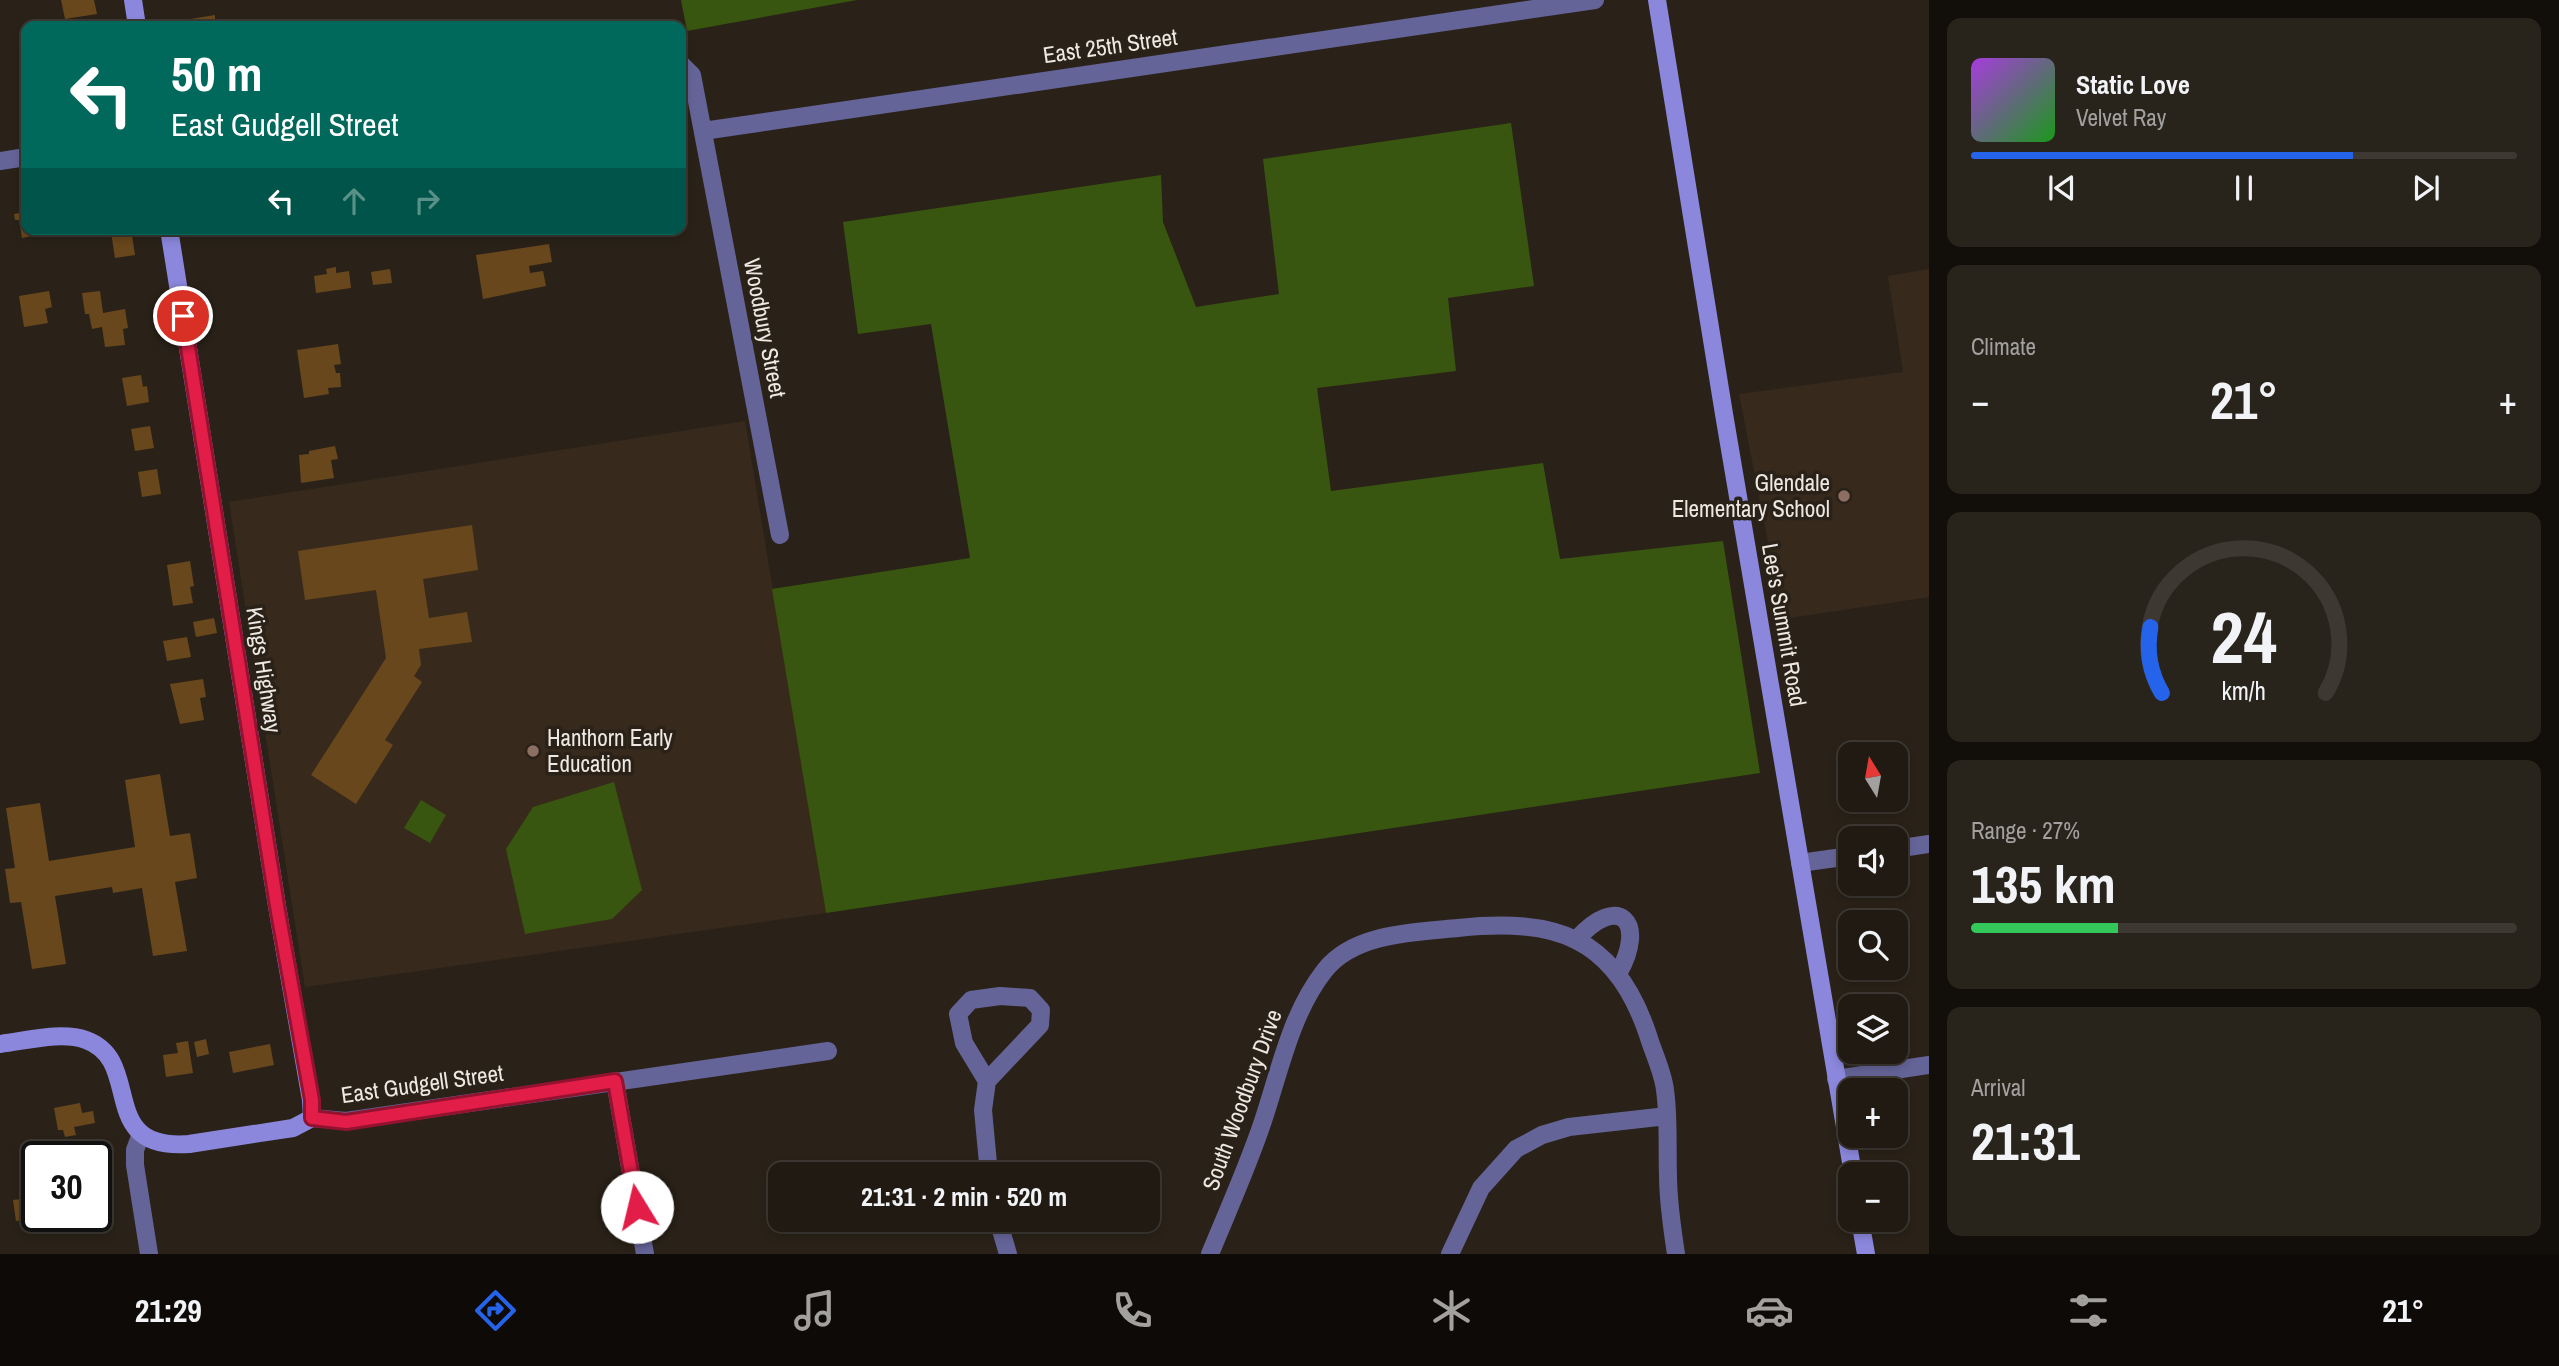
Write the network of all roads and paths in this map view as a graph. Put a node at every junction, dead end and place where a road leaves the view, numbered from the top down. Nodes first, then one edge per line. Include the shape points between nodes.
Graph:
1 (133, 0) edge
2 (1595, 0) edge
3 (1657, 0) edge
4 (136, 21) edge
5 (686, 69) edge
6 (703, 131) junction
7 (21, 158) edge
8 (0, 161) edge
9 (170, 235) edge
10 (780, 535) dead end
11 (1929, 844) edge
12 (1908, 847) edge
13 (1838, 858) edge
14 (1800, 863) junction
15 (1577, 939) junction
16 (1618, 974) junction
17 (0, 1044) edge
18 (828, 1051) dead end
19 (1929, 1065) edge
20 (1836, 1079) junction
21 (615, 1081) junction
22 (987, 1081) junction
23 (1667, 1116) junction
24 (312, 1118) junction
25 (141, 1134) junction
26 (988, 1162) edge
27 (1851, 1162) edge
28 (1001, 1232) edge
29 (1862, 1232) edge
30 (149, 1254) edge
31 (645, 1254) edge
32 (1007, 1254) edge
33 (1210, 1254) edge
34 (1450, 1254) edge
35 (1676, 1254) edge
36 (1866, 1254) edge

1 - 4 street
2 - 6 street, East 25th Street
3 - 14 street, Lee's Summit Road
5 - 6 street via 692,75
6 - 10 street, Woodbury Street
7 - 8 street
9 - 24 street, Kings Highway
11 - 12 street
13 - 14 street
14 - 20 street, Lee's Summit Road
15 - 16 street
15 - 16 street via 1588,926 1604,918 1626,919 1631,939
15 - 33 street, South Woodbury Drive via 1527,925 1498,924 1393,935 1357,945 1327,966 1308,993
16 - 23 street via 1639,1010 1665,1087
17 - 25 street via 67,1037 96,1045 113,1066 129,1120
18 - 21 street, East Gudgell Street
19 - 20 street
20 - 27 street, Lee's Summit Road
21 - 24 street, East Gudgell Street via 346,1122
21 - 31 street
22 - 22 street via 1040,1025 1041,1010 1030,998 971,1000 958,1014 964,1043
22 - 26 street via 983,1111
23 - 34 street via 1569,1127 1516,1149 1481,1188
23 - 35 street
24 - 25 street, East Gudgell Street via 293,1128 188,1144 153,1141
25 - 30 street via 135,1165
28 - 32 street
29 - 36 street

